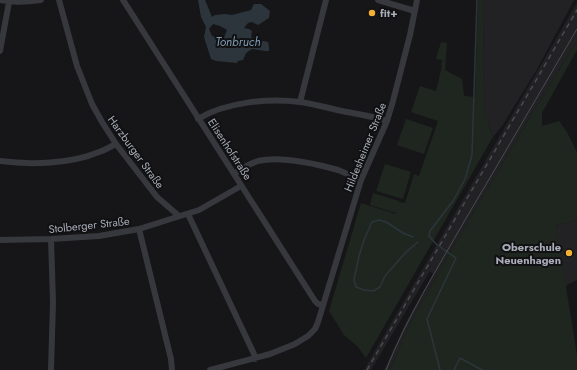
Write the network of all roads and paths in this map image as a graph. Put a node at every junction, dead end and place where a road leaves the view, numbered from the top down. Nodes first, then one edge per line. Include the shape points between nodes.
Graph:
1 (0, 0) edge
2 (41, 0) edge
3 (59, 0) edge
4 (123, 0) edge
5 (326, 0) edge
6 (378, 0) edge
7 (416, 0) edge
8 (9, 2) junction
9 (415, 11) junction
10 (0, 51) edge
11 (300, 102) junction
12 (198, 119) junction
13 (387, 121) junction
14 (116, 144) junction
15 (0, 161) edge
16 (234, 174) junction
17 (361, 180) junction
18 (241, 186) junction
19 (188, 214) junction
20 (179, 216) junction
21 (139, 229) junction
22 (51, 239) junction
23 (0, 240) edge
24 (323, 306) junction
25 (255, 358) junction
26 (51, 370) edge
27 (172, 370) edge
28 (210, 370) edge

1 - 8 street
2 - 8 street
3 - 14 street, Harzburger Straße via 85,87
4 - 12 street, Elisenhofstraße
5 - 11 street
6 - 9 street
7 - 9 street, Hildesheimer Straße
8 - 10 street
9 - 13 street, Hildesheimer Straße
11 - 12 street via 252,102 207,113
11 - 13 street
12 - 16 street, Elisenhofstraße
13 - 17 street, Hildesheimer Straße
14 - 15 street via 98,153 72,160 45,163
14 - 20 street, Harzburger Straße via 157,197
16 - 17 street via 251,164 276,160 322,166
16 - 18 street, Elisenhofstraße
17 - 24 street, Hildesheimer Straße
18 - 19 street, Stolberger Straße
18 - 24 street, Elisenhofstraße via 315,301
19 - 20 street, Stolberger Straße
19 - 25 street
20 - 21 street, Stolberger Straße
21 - 22 street, Stolberger Straße via 99,236
21 - 27 street
22 - 23 street, Stolberger Straße
22 - 26 street
24 - 25 street, Hildesheimer Straße via 314,329 303,340
25 - 28 street

